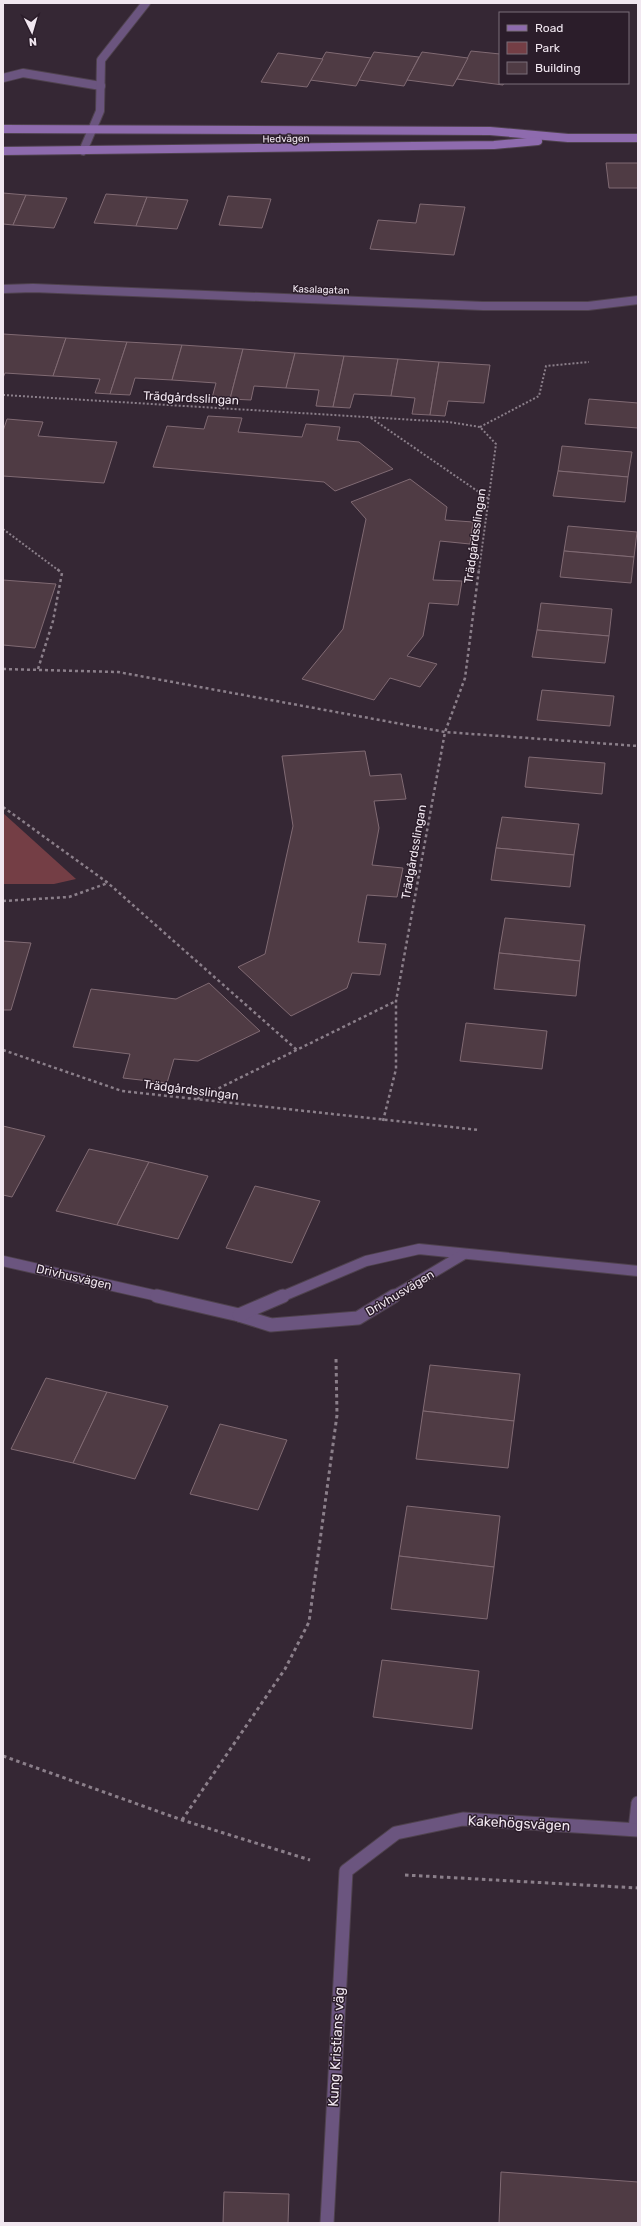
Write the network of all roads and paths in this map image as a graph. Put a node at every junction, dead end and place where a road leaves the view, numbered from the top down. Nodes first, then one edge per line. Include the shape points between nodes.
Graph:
1 (146, 3) edge
2 (3, 78) edge
3 (101, 86) junction
4 (92, 128) junction
5 (3, 129) edge
6 (568, 138) junction
7 (638, 138) edge
8 (3, 151) edge
9 (82, 151) junction
10 (3, 289) edge
11 (638, 300) edge
12 (589, 362) dead end
13 (3, 396) edge
14 (370, 417) junction
15 (480, 427) junction
16 (489, 499) junction
17 (3, 529) edge
18 (38, 669) junction
19 (3, 670) edge
20 (444, 732) junction
21 (638, 746) edge
22 (3, 807) edge
23 (108, 883) junction
24 (3, 901) edge
25 (396, 1001) junction
26 (3, 1050) edge
27 (296, 1050) junction
28 (196, 1100) junction
29 (383, 1121) junction
30 (479, 1130) dead end
31 (464, 1254) junction
32 (3, 1261) edge
33 (638, 1271) edge
34 (239, 1315) junction
35 (336, 1320) junction
36 (3, 1756) edge
37 (638, 1803) edge
38 (182, 1820) junction
39 (636, 1830) edge
40 (346, 1871) junction
41 (638, 1888) edge
42 (327, 2223) edge

1 - 3 street via 101,60
2 - 3 street via 23,73
3 - 4 street via 100,111
4 - 5 main road, Hedvägen
4 - 6 main road, Hedvägen via 490,131
4 - 9 street
6 - 7 main road, Hedvägen
6 - 9 main road, Hedvägen via 494,145
8 - 9 main road, Hedvägen
10 - 11 street, Kasalagatan via 33,288 483,306 588,306
12 - 15 path via 546,366 539,396
13 - 14 path, Trädgårdsslingan
14 - 15 path, Trädgårdsslingan via 449,422
14 - 16 path
15 - 16 path, Trädgårdsslingan via 496,444
16 - 20 path, Trädgårdsslingan via 465,678
17 - 18 path via 62,573 53,621
18 - 19 path
18 - 20 path via 118,672
20 - 21 path
20 - 25 path, Trädgårdsslingan
22 - 23 path
23 - 24 path via 69,897
23 - 27 path
25 - 27 path
25 - 29 path, Trädgårdsslingan via 396,1069
26 - 28 path, Trädgårdsslingan via 122,1091
27 - 28 path
28 - 29 path, Trädgårdsslingan
29 - 30 path, Trädgårdsslingan
31 - 33 street, Drivhusvägen
31 - 34 street, Drivhusvägen via 419,1248 366,1261
31 - 35 street, Drivhusvägen via 358,1318
32 - 34 street, Drivhusvägen
34 - 35 street, Drivhusvägen via 271,1325
35 - 38 path via 337,1415 309,1622 285,1668
36 - 38 path
37 - 39 street, Kakehögsvägen
38 - 40 path
39 - 40 street, Kakehögsvägen via 463,1819 396,1833
40 - 41 path
40 - 42 street, Kung Kristians väg

